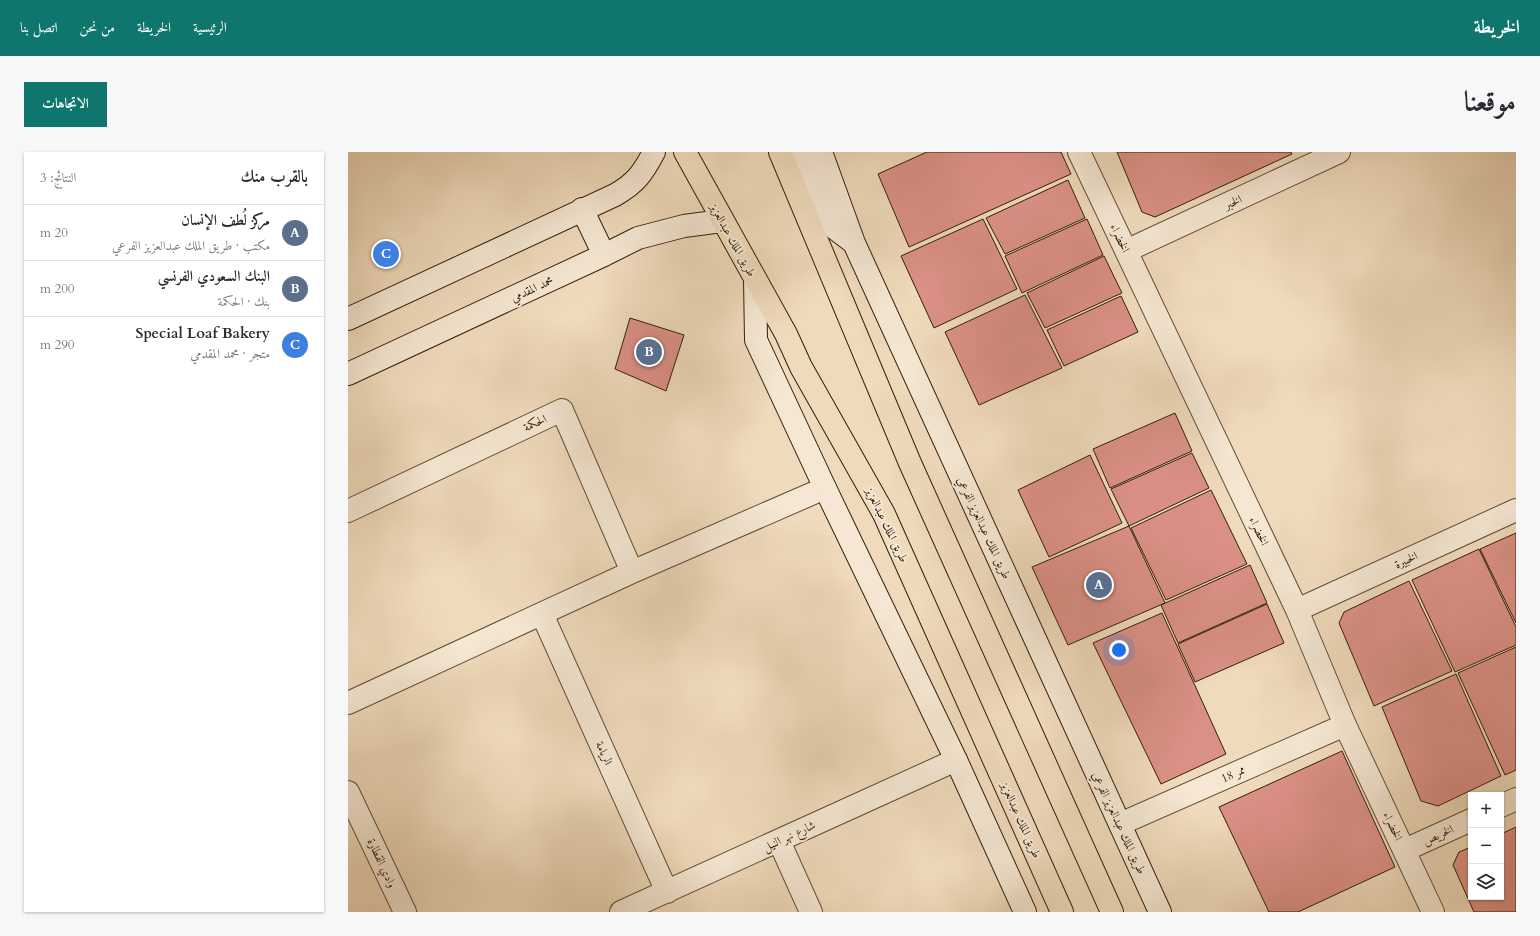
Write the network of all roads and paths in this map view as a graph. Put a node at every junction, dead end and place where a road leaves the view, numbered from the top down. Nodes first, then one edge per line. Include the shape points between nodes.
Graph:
1 (654, 152) edge
2 (685, 152) edge
3 (780, 152) edge
4 (800, 152) edge
5 (1079, 152) edge
6 (1339, 152) edge
7 (829, 158) edge
8 (582, 209) junction
9 (722, 221) junction
10 (854, 243) junction
11 (1126, 251) junction
12 (604, 255) junction
13 (755, 279) junction
14 (348, 319) edge
15 (348, 374) edge
16 (825, 488) junction
17 (1516, 510) edge
18 (348, 511) edge
19 (632, 572) junction
20 (1297, 610) junction
21 (542, 614) junction
22 (348, 703) edge
23 (1345, 725) junction
24 (956, 760) junction
25 (348, 792) edge
26 (1516, 799) edge
27 (1504, 805) edge
28 (1468, 821) edge
29 (1120, 824) junction
30 (779, 841) junction
31 (1405, 850) junction
32 (667, 892) junction
33 (405, 912) edge
34 (621, 912) edge
35 (811, 912) edge
36 (1024, 912) edge
37 (1062, 912) edge
38 (1112, 912) edge
39 (1160, 912) edge
40 (1433, 912) edge

1 - 8 street via 637,180 629,187
2 - 9 main road, طريق الملك عبدالعزيز
3 - 38 main road via 910,463
4 - 10 street, طريق الملك عبدالعزيز الفرعي via 829,224
5 - 11 street, الخضراء
6 - 11 street, الخبر
7 - 10 street
8 - 12 street
8 - 14 street
9 - 12 street, محمد المقدمي via 684,226 638,238
9 - 13 main road, طريق الملك عبدالعزيز
10 - 29 street, طريق الملك عبدالعزيز الفرعي
11 - 20 street, الخضراء
12 - 15 street, محمد المقدمي
13 - 16 street via 756,340
13 - 37 main road, طريق الملك عبدالعزيز via 801,367 884,514
16 - 19 street
16 - 24 street
17 - 20 street, الخبيرة
18 - 19 street, الحكمة via 562,410
19 - 21 street
20 - 23 street, الخضراء
21 - 22 street
21 - 32 street, الريامة
23 - 29 street, ممر 18
23 - 31 street, الخضراء
24 - 30 street, شارع نهر النيل
24 - 36 street
25 - 33 street, وادي القطارة
26 - 27 street
28 - 31 street, الخريص
29 - 39 street, طريق الملك عبدالعزيز الفرعي
30 - 32 street, شارع نهر النيل
30 - 35 street
31 - 40 street, الخضراء
32 - 34 street, شارع نهر النيل

